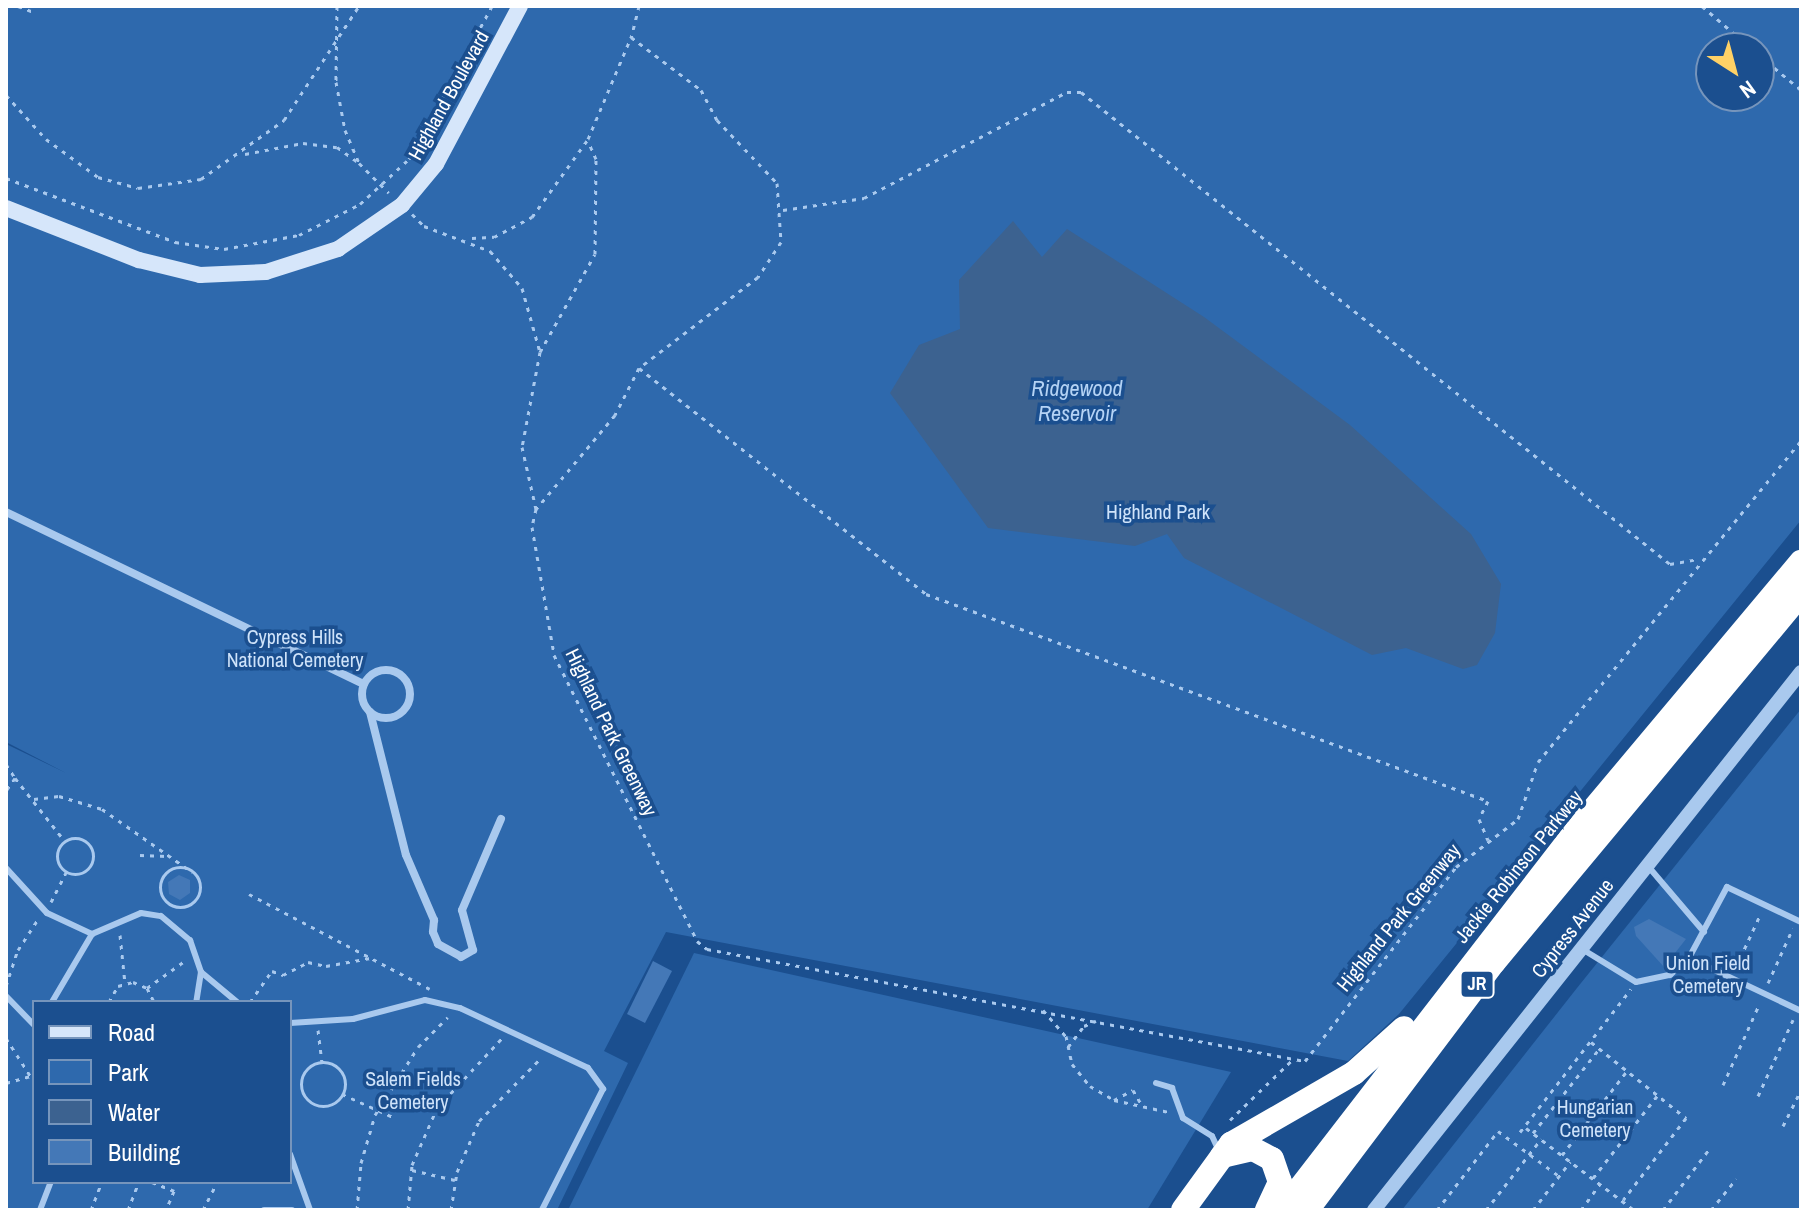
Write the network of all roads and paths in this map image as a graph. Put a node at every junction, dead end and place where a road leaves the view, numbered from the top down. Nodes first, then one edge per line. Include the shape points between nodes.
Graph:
1 (18, 6) edge
2 (337, 6) edge
3 (359, 6) edge
4 (492, 6) edge
5 (520, 6) edge
6 (639, 6) edge
7 (1702, 6) edge
8 (34, 12) dead end
9 (1732, 32) edge
10 (631, 37) junction
11 (340, 42) junction
12 (1775, 68) edge
13 (1801, 90) edge
14 (6, 95) edge
15 (588, 139) junction
16 (242, 155) junction
17 (359, 163) junction
18 (6, 178) edge
19 (383, 187) junction
20 (6, 208) edge
21 (783, 210) junction
22 (421, 223) dead end
23 (469, 239) junction
24 (540, 352) junction
25 (639, 368) junction
26 (1801, 441) edge
27 (536, 509) junction
28 (6, 512) edge
29 (1698, 559) junction
30 (1801, 562) edge
31 (1801, 594) edge
32 (1801, 605) edge
33 (1755, 649) junction
34 (1801, 672) edge
35 (364, 684) junction
36 (370, 712) junction
37 (6, 764) edge
38 (15, 778) junction
39 (6, 791) edge
40 (34, 799) junction
41 (501, 819) dead end
42 (64, 840) junction
43 (1488, 840) junction
44 (140, 855) dead end
45 (170, 856) junction
46 (1647, 865) junction
47 (6, 868) edge
48 (67, 870) junction
49 (192, 872) junction
50 (249, 894) dead end
51 (1765, 905) junction
52 (45, 911) junction
53 (1799, 920) edge
54 (119, 921) junction
55 (1704, 932) junction
56 (92, 934) junction
57 (1489, 940) junction
58 (1582, 948) junction
59 (194, 954) junction
60 (371, 958) dead end
61 (1689, 958) junction
62 (201, 972) junction
63 (1731, 978) junction
64 (1636, 982) junction
65 (125, 983) junction
66 (6, 986) edge
67 (147, 988) junction
68 (1764, 994) junction
69 (6, 996) edge
70 (53, 1000) edge
71 (111, 1000) edge
72 (153, 1000) edge
73 (196, 1000) edge
74 (235, 1000) edge
75 (251, 1000) edge
76 (460, 1008) junction
77 (1043, 1010) junction
78 (1800, 1010) edge
79 (1097, 1021) junction
80 (32, 1023) edge
81 (292, 1023) edge
82 (318, 1025) junction
83 (511, 1031) junction
84 (6, 1038) edge
85 (1591, 1042) junction
86 (1068, 1047) junction
87 (1599, 1049) junction
88 (540, 1060) dead end
89 (1291, 1061) junction
90 (322, 1062) junction
91 (1627, 1071) junction
92 (32, 1076) edge
93 (6, 1083) edge
94 (1156, 1083) dead end
95 (1723, 1085) dead end
96 (1801, 1090) edge
97 (342, 1094) junction
98 (1657, 1095) junction
99 (1758, 1096) dead end
100 (1114, 1100) junction
101 (1143, 1107) junction
102 (378, 1110) junction
103 (395, 1118) dead end
104 (1183, 1118) junction
105 (1783, 1126) dead end
106 (1524, 1127) junction
107 (1222, 1129) dead end
108 (1520, 1132) dead end
109 (1533, 1133) junction
110 (1541, 1139) junction
111 (1710, 1148) dead end
112 (1529, 1154) junction
113 (1562, 1155) junction
114 (1220, 1157) junction
115 (292, 1160) edge
116 (1571, 1162) junction
117 (412, 1170) junction
118 (1559, 1176) junction
119 (1593, 1178) junction
120 (1736, 1179) dead end
121 (455, 1180) junction
122 (50, 1184) edge
123 (101, 1184) edge
124 (138, 1184) edge
125 (157, 1184) edge
126 (216, 1184) edge
127 (1600, 1184) junction
128 (1623, 1200) dead end
129 (309, 1207) edge
130 (1631, 1209) edge
131 (40, 1210) edge
132 (91, 1210) edge
133 (128, 1210) edge
134 (166, 1210) edge
135 (203, 1210) edge
136 (264, 1210) edge
137 (295, 1210) edge
138 (357, 1210) edge
139 (408, 1210) edge
140 (451, 1210) edge
141 (542, 1210) edge
142 (1183, 1210) edge
143 (1267, 1210) edge
144 (1283, 1210) edge
145 (1307, 1210) edge
146 (1374, 1210) edge
147 (1437, 1210) edge
148 (1486, 1210) edge
149 (1533, 1210) edge
150 (1581, 1210) edge
151 (1663, 1210) edge
152 (1711, 1210) edge

1 - 8 path
2 - 11 path
3 - 11 path
4 - 19 path via 435,119
5 - 20 main road, Highland Boulevard via 436,164 402,205 338,249 266,272 200,275 139,260
6 - 10 path
7 - 9 path
10 - 15 path
10 - 21 path via 701,90 717,120 768,168
11 - 16 path via 284,120
11 - 17 path via 339,106
12 - 13 path
14 - 16 path via 46,139 98,177 138,188 201,179
15 - 23 path via 532,217 494,237
15 - 24 path via 596,159 595,254
16 - 17 path via 303,143 337,147
17 - 19 path
18 - 19 path via 121,227 224,249 260,246 323,226
21 - 25 path via 781,242 758,277
21 - 29 path via 864,198 1067,92 1081,92 1670,564
22 - 23 path
23 - 24 path via 490,251 522,288
24 - 27 path via 522,447
25 - 27 path via 615,415
25 - 43 path via 926,594 1488,801 1479,819
26 - 29 path, Highland Park Greenway
27 - 77 path, Highland Park Greenway via 532,527 554,655 701,946
28 - 35 street
29 - 43 path, Highland Park Greenway via 1538,762 1518,819
30 - 57 highway, Jackie Robinson Parkway / JR
31 - 33 highway, Jackie Robinson Parkway / JR
32 - 33 highway
33 - 145 highway, Jackie Robinson Parkway / JR via 1494,962
34 - 46 street, Cypress Avenue
35 - 36 street via 362,699
35 - 36 street via 383,670 398,674 408,686 409,701 399,714 385,718
36 - 41 street via 406,855 434,920 433,932 438,944 461,957 473,950 462,910
37 - 38 path
38 - 39 path
38 - 40 path
40 - 42 path
40 - 45 path via 59,796 102,809
42 - 48 path via 54,851
42 - 48 path via 78,839 95,855 91,871
43 - 89 path, Highland Park Greenway via 1456,867 1312,1054
44 - 45 path
45 - 49 path
46 - 55 lane
46 - 58 street, Cypress Avenue
47 - 52 lane
48 - 52 path
49 - 49 path via 177,867 165,873 160,891 166,902 185,907 196,899 200,887
50 - 76 path
51 - 53 lane
51 - 55 lane via 1727,887
51 - 63 path
52 - 56 lane
52 - 66 path via 18,950
53 - 68 path
54 - 56 lane
54 - 59 lane via 141,913 161,916 178,926
54 - 65 path
55 - 61 lane
56 - 70 lane
57 - 114 highway via 1368,1062 1241,1137
57 - 144 highway, Jackie Robinson Parkway / JR
58 - 64 lane
58 - 146 street, Cypress Avenue
59 - 62 lane
59 - 67 path
60 - 75 path via 326,966 308,962 283,975 272,971
61 - 63 lane
61 - 64 lane via 1670,975
62 - 73 lane
62 - 74 lane
63 - 68 lane
64 - 85 path
65 - 67 path
65 - 71 path
67 - 72 path
68 - 78 lane
68 - 95 path
69 - 80 lane
76 - 82 lane via 425,1000
76 - 83 lane
76 - 102 path via 418,1047
77 - 79 path, Highland Park Greenway
77 - 86 path
78 - 99 path
79 - 86 path via 1084,1026
79 - 89 path, Highland Park Greenway
81 - 82 lane
82 - 90 path
83 - 117 path via 443,1099
83 - 141 lane via 588,1068 603,1089
84 - 92 path
85 - 87 path
85 - 106 path
86 - 100 path via 1077,1072
87 - 91 path
87 - 109 path
88 - 121 path via 479,1121
89 - 107 path
90 - 97 path via 341,1072
90 - 97 path via 301,1077 305,1099 326,1107
91 - 98 path
91 - 113 path
92 - 93 path
94 - 104 lane via 1172,1088
96 - 105 path
97 - 102 path
98 - 119 path
98 - 128 path via 1686,1118
100 - 101 path
100 - 101 path via 1133,1090
101 - 104 path
102 - 103 path
102 - 138 path via 361,1163
104 - 114 lane via 1212,1136
106 - 108 path
106 - 109 path
109 - 110 path
110 - 112 path
110 - 113 path
111 - 151 path
112 - 118 path
112 - 147 path via 1498,1131
112 - 148 path
113 - 116 path
114 - 142 highway
114 - 143 highway via 1253,1149 1272,1159 1280,1182
115 - 129 lane
116 - 118 path
116 - 119 path
117 - 121 path
117 - 139 path
118 - 149 path
119 - 127 path
120 - 152 path
121 - 140 path
122 - 131 lane
123 - 132 path
124 - 133 path
125 - 134 path via 174,1191
126 - 135 path
127 - 130 path
127 - 150 path
129 - 137 lane
136 - 137 lane

